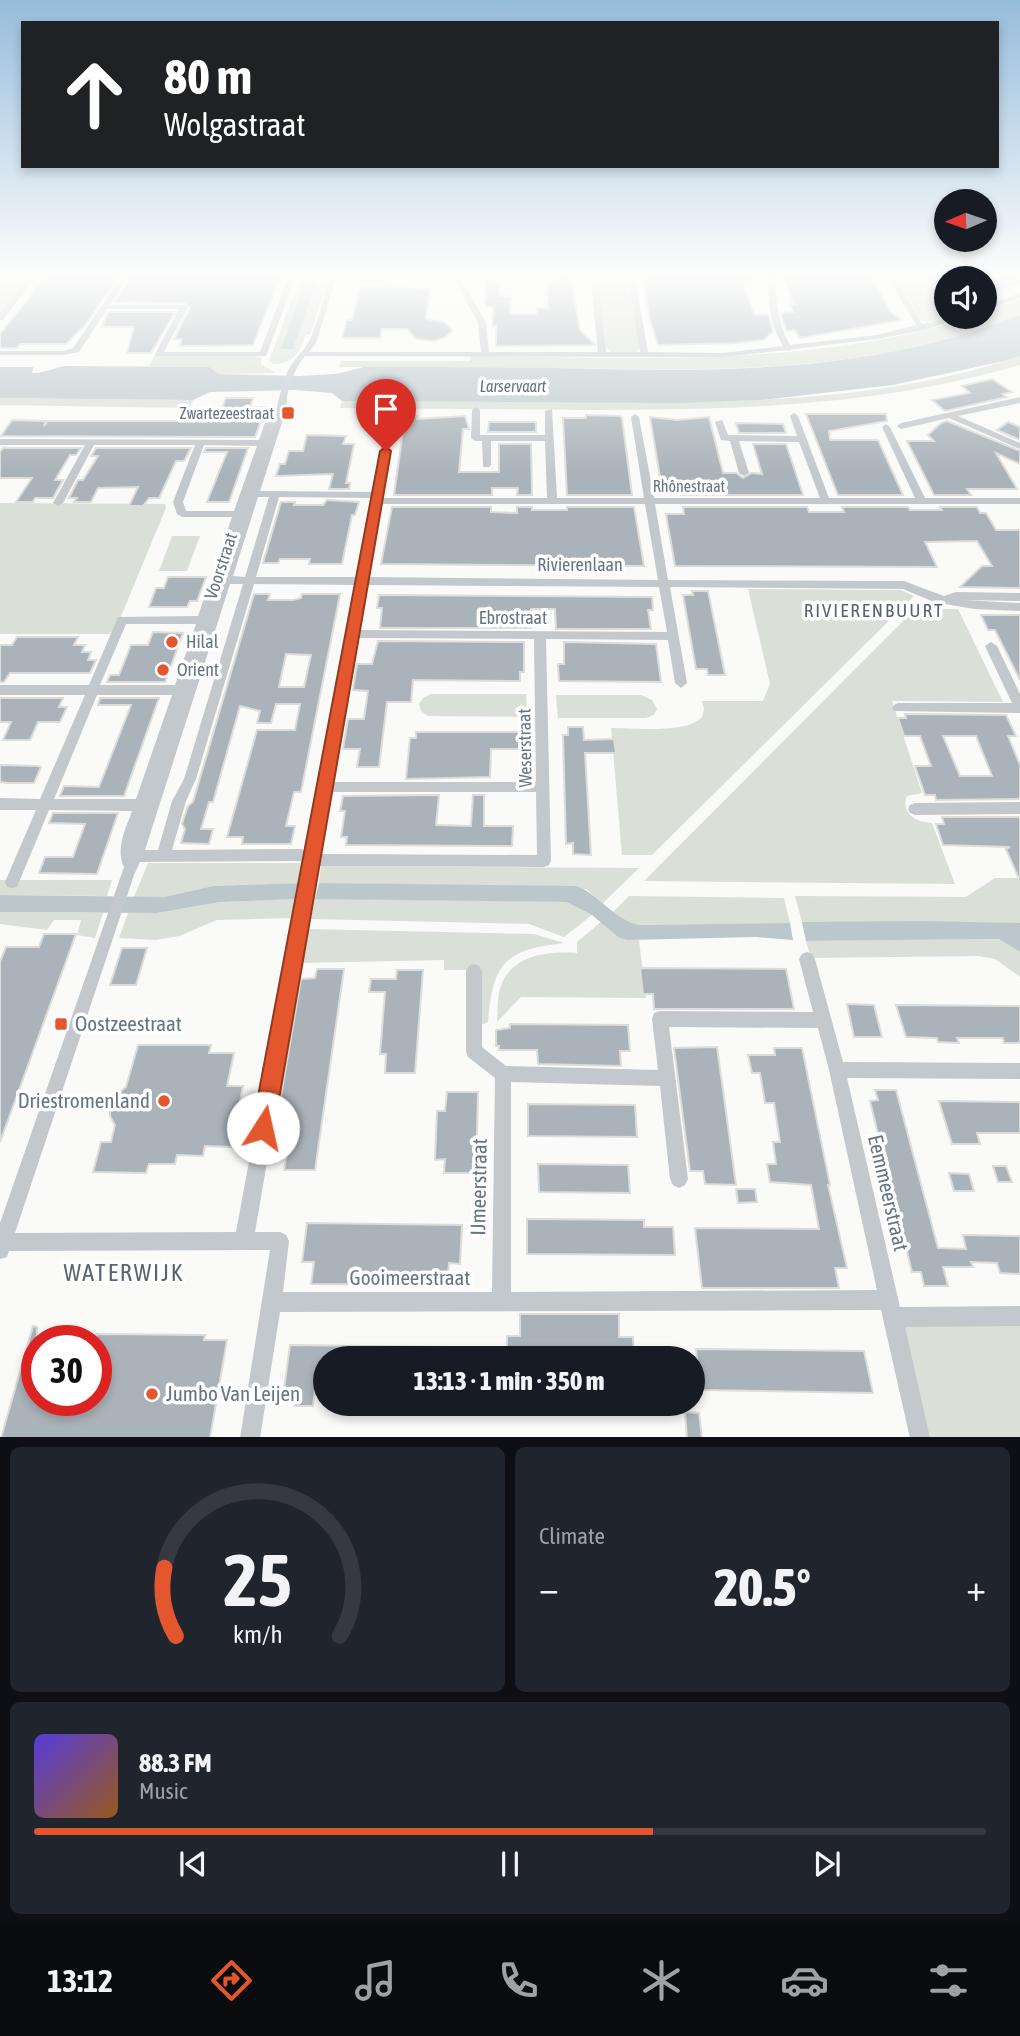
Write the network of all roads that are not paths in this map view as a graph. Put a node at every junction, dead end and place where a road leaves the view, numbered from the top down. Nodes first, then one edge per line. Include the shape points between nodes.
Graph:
1 (83, 340) edge
2 (166, 340) edge
3 (268, 340) edge
4 (313, 340) edge
5 (484, 340) edge
6 (600, 340) edge
7 (641, 340) edge
8 (784, 340) edge
9 (855, 340) edge
10 (789, 349) junction
11 (0, 353) edge
12 (304, 354) junction
13 (485, 354) junction
14 (602, 355) junction
15 (644, 355) junction
16 (283, 395) joint
17 (1020, 400) edge
18 (392, 410) dead end
19 (476, 410) dead end
20 (549, 411) dead end
21 (794, 416) dead end
22 (951, 416) junction
23 (635, 417) dead end
24 (719, 422) dead end
25 (901, 426) dead end
26 (886, 427) dead end
27 (487, 438) junction
28 (550, 438) junction
29 (734, 438) junction
30 (803, 439) junction
31 (0, 442) edge
32 (91, 442) junction
33 (200, 443) junction
34 (266, 443) junction
35 (1020, 446) edge
36 (486, 465) dead end
37 (744, 472) dead end
38 (250, 494) junction
39 (275, 494) junction
40 (377, 498) junction
41 (552, 501) junction
42 (648, 501) junction
43 (1020, 501) edge
44 (826, 502) junction
45 (922, 502) junction
46 (58, 503) dead end
47 (238, 514) junction
48 (221, 580) junction
49 (249, 581) junction
50 (361, 581) junction
51 (663, 583) junction
52 (1020, 597) edge
53 (941, 601) junction
54 (1020, 607) edge
55 (203, 621) junction
56 (352, 634) junction
57 (540, 635) junction
58 (674, 636) junction
59 (991, 646) dead end
60 (681, 683) dead end
61 (0, 690) edge
62 (93, 690) junction
63 (184, 690) junction
64 (1020, 707) edge
65 (898, 708) dead end
66 (325, 787) junction
67 (543, 787) junction
68 (0, 804) edge
69 (44, 804) junction
70 (146, 805) junction
71 (1020, 808) edge
72 (915, 809) dead end
73 (164, 854) junction
74 (132, 856) junction
75 (313, 860) junction
76 (12, 882) dead end
77 (807, 958) dead end
78 (474, 971) dead end
79 (822, 1020) junction
80 (837, 1070) junction
81 (1020, 1071) edge
82 (503, 1074) junction
83 (668, 1078) junction
84 (679, 1180) dead end
85 (244, 1241) junction
86 (1, 1245) edge
87 (272, 1301) junction
88 (501, 1301) junction
89 (890, 1308) junction
90 (1020, 1316) edge
91 (250, 1437) edge
92 (920, 1437) edge

1 - 11 street via 76,350 63,353
2 - 3 street via 159,354 263,354
4 - 12 street
5 - 13 street
6 - 14 street
7 - 15 street
8 - 10 street
9 - 10 street
10 - 15 street
12 - 13 street
12 - 16 street
13 - 14 street
14 - 15 street
16 - 34 street, Voorstraat via 283,407
17 - 22 street
18 - 40 street
19 - 27 street via 475,438
20 - 28 street
21 - 30 street
22 - 25 street
22 - 35 street
23 - 42 street
24 - 29 street, Rhônestraat via 724,438
26 - 45 street
27 - 28 street
27 - 36 street
28 - 41 street
29 - 30 street
29 - 37 street, Rhônestraat
30 - 44 street
31 - 32 street
32 - 33 street
32 - 46 street
33 - 34 street
33 - 47 street via 178,502 182,514
34 - 38 street, Voorstraat
38 - 39 street, Rhônestraat
38 - 47 street, Voorstraat
38 - 48 street, Voorstraat
39 - 40 street, Rhônestraat
39 - 49 street, Voorstraat
40 - 41 street, Rhônestraat
40 - 50 street
41 - 42 street, Rhônestraat
42 - 44 street, Rhônestraat
42 - 51 street
43 - 45 street, Rhônestraat
44 - 45 street, Rhônestraat
47 - 48 street, Voorstraat
48 - 49 street, Rivierenlaan
48 - 55 street, Voorstraat
48 - 63 street, Voorstraat
49 - 50 street, Rivierenlaan
49 - 73 street, Voorstraat
50 - 51 street, Rivierenlaan
50 - 56 street
51 - 53 street, Rivierenlaan via 904,585
51 - 58 street
52 - 53 street via 956,596
53 - 54 street, Rivierenlaan
55 - 62 street via 122,620
55 - 63 street, Voorstraat
56 - 57 street, Ebrostraat
56 - 66 street
57 - 58 street, Ebrostraat
57 - 67 street, Weserstraat
58 - 60 street
59 - 64 street
61 - 62 street
62 - 63 street
62 - 69 street
63 - 70 street, Voorstraat
64 - 65 street
66 - 67 street
66 - 75 street
67 - 75 street, Weserstraat via 544,861
68 - 69 street
69 - 70 street
69 - 76 street
70 - 74 street, Voorstraat
71 - 72 street
73 - 74 street
73 - 75 street via 301,855
74 - 86 street, Voorstraat
75 - 85 street
77 - 79 street, Eemmeerstraat
78 - 82 street via 474,1051
79 - 80 street, Eemmeerstraat
79 - 83 street via 660,1019
80 - 81 street
80 - 89 street, Eemmeerstraat
82 - 83 street
82 - 88 street, IJmeerstraat
83 - 84 street
85 - 86 street
85 - 87 street via 280,1241
87 - 88 street, Gooimeerstraat
87 - 91 street
88 - 89 street, Gooimeerstraat
89 - 90 street, Gooimeerstraat
89 - 92 street, Eemmeerstraat

